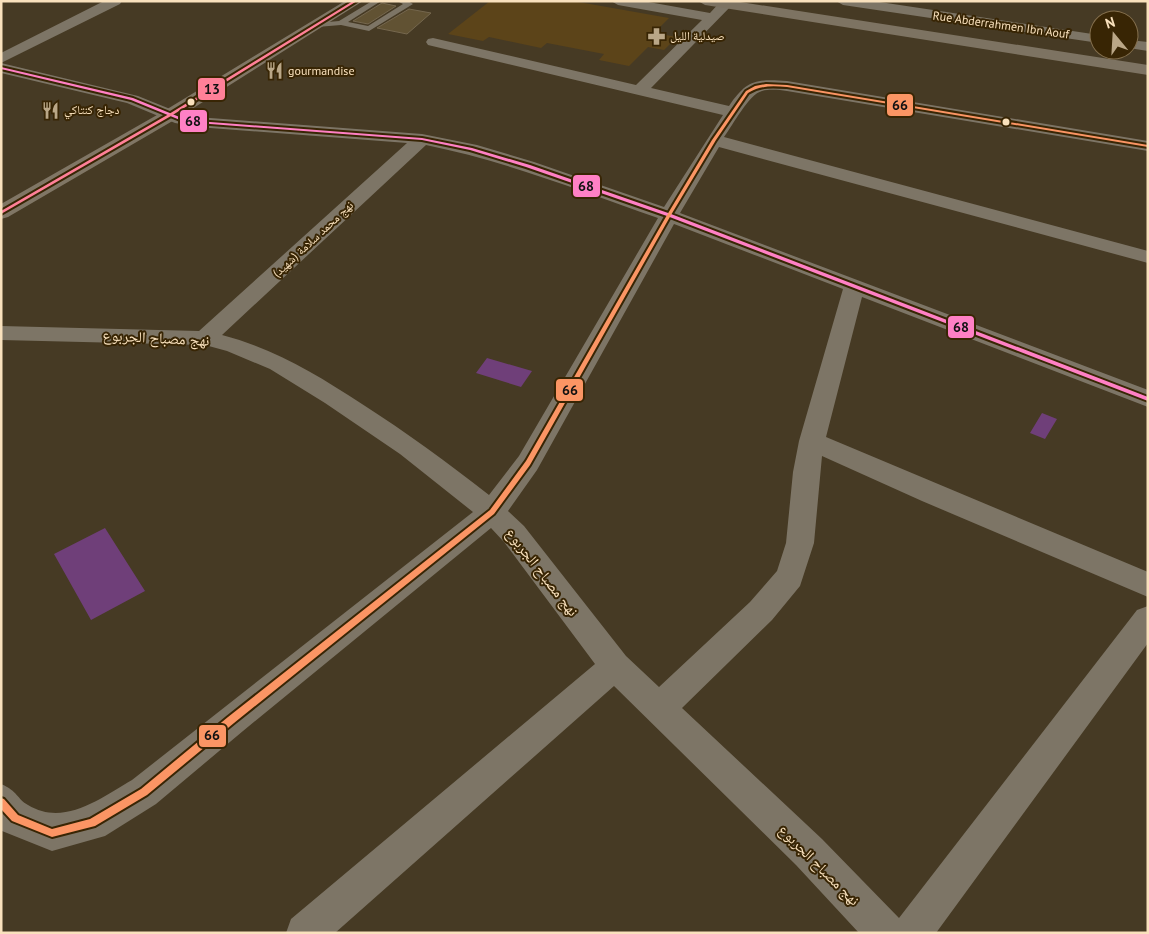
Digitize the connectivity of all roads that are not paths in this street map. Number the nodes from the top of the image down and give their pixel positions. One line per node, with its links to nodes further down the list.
1 (114, 1): 17 (street)
2 (336, 1): 21 (main road)
3 (356, 1): 13 (main road)
4 (378, 1): 12 (lane)
5 (400, 1): 12 (lane)
6 (618, 1): 11 (street)
7 (706, 1): 10 (highway)
8 (774, 1): 16 (highway)
9 (843, 1): 14 (street, Rue Abderrahmen Ibn Aouf)
10 (726, 4): 11 (street); 19 (highway)
11 (713, 18): 20 (street)
12 (341, 24): 13 (lane)
13 (317, 25): 23 (main road)
14 (1089, 38)
15 (433, 42): 20 (street)
16 (1089, 48)
17 (1, 59)
18 (1, 68): 21 (street)
19 (1148, 70)
20 (640, 90): 22 (street)
21 (144, 111): 23 (street)
22 (733, 112): 25 (street); 26 (street)
23 (170, 115): 24 (street); 27 (main road)
24 (422, 139): 28 (street); 32 (street, نهج محمد سلامة (شهيد))
25 (714, 140): 28 (street); 29 (street)
26 (1148, 146)
27 (1, 213)
28 (669, 215): 30 (street); 35 (street)
29 (1148, 257)
30 (854, 288): 33 (street); 34 (street)
31 (1, 333): 32 (street, نهج مصباح الجربوع)
32 (205, 338): 35 (street, نهج مصباح الجربوع)
33 (1148, 399)
34 (812, 441): 36 (street); 39 (street)
35 (492, 512): 38 (street, نهج مصباح الجربوع); 40 (street)
36 (1148, 585)
37 (1148, 619): 43 (street)
38 (615, 666): 39 (street, نهج مصباح الجربوع); 41 (street)
39 (660, 708): 42 (street, نهج مصباح الجربوع)
40 (1, 802)
41 (305, 933)
42 (886, 933)
43 (912, 933)

